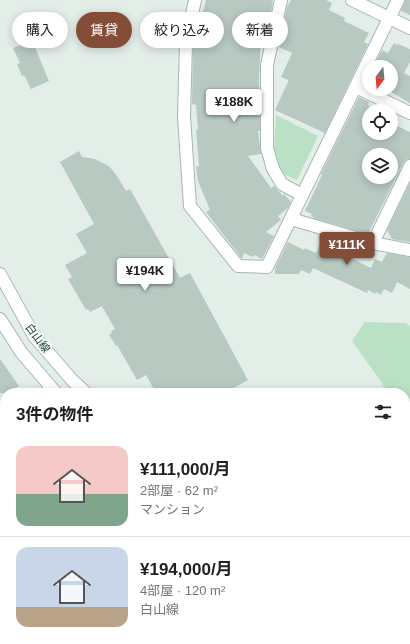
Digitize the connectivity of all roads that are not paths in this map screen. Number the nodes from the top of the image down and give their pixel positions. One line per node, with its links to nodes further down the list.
1 (195, 0): 11 (street)
2 (281, 0): 10 (street)
3 (352, 0): 5 (street)
4 (398, 0): 5 (street)
5 (390, 18): 6 (street); 7 (street)
6 (410, 28)
7 (356, 87): 8 (street); 10 (street)
8 (410, 112)
9 (410, 166): 12 (street)
10 (302, 195): 11 (street)
11 (291, 219): 12 (street)
12 (373, 243): 13 (street)
13 (410, 250)
14 (0, 274): 17 (street, 白山線)
15 (0, 319): 16 (street, 白山線)
16 (52, 388)
17 (81, 388)

